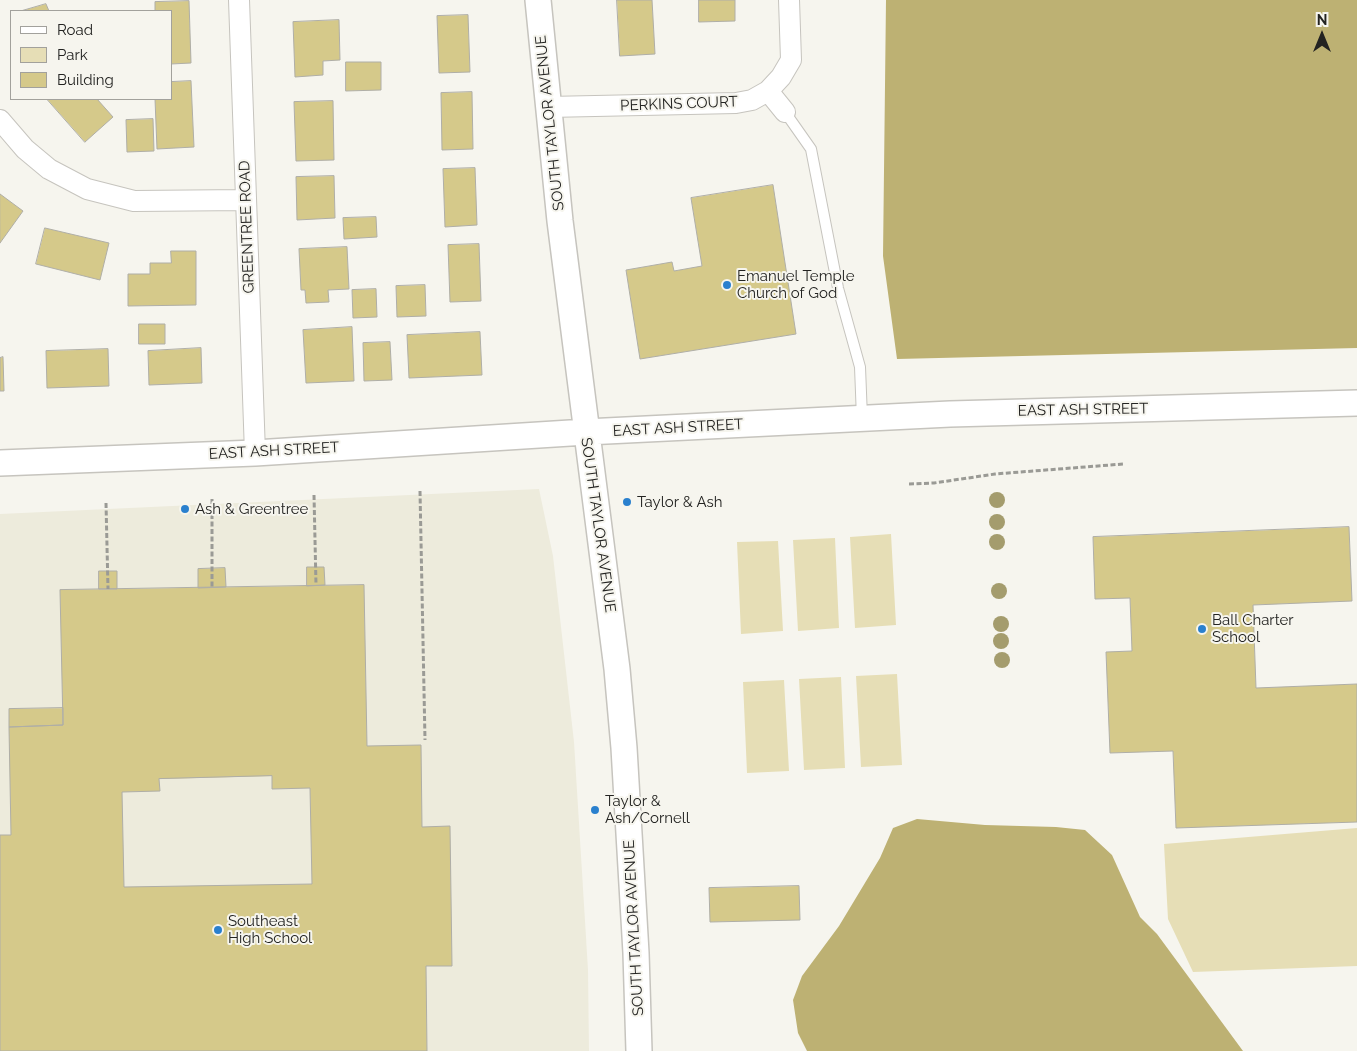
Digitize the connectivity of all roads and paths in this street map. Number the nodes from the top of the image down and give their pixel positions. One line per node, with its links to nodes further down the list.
1 (239, 0): 8 (street, GREENTREE ROAD)
2 (538, 0): 5 (street, SOUTH TAYLOR AVENUE)
3 (789, 0): 4 (street, PERKINS COURT)
4 (768, 92): 5 (street, PERKINS COURT); 6 (street)
5 (548, 107): 11 (street, SOUTH TAYLOR AVENUE)
6 (785, 112): 10 (lane)
7 (0, 120): 8 (street)
8 (246, 200): 12 (street, GREENTREE ROAD)
9 (1357, 403): 10 (street, EAST ASH STREET)
10 (862, 419): 11 (street, EAST ASH STREET)
11 (586, 432): 12 (street, EAST ASH STREET); 24 (street, SOUTH TAYLOR AVENUE)
12 (255, 453): 13 (street, EAST ASH STREET)
13 (0, 463)
14 (1122, 464): 15 (path)
15 (910, 484)
16 (420, 491): 23 (path)
17 (314, 495): 20 (path)
18 (212, 499): 21 (path)
19 (106, 503): 22 (path)
20 (316, 585)
21 (212, 588)
22 (108, 589)
23 (425, 740)
24 (639, 1051)

